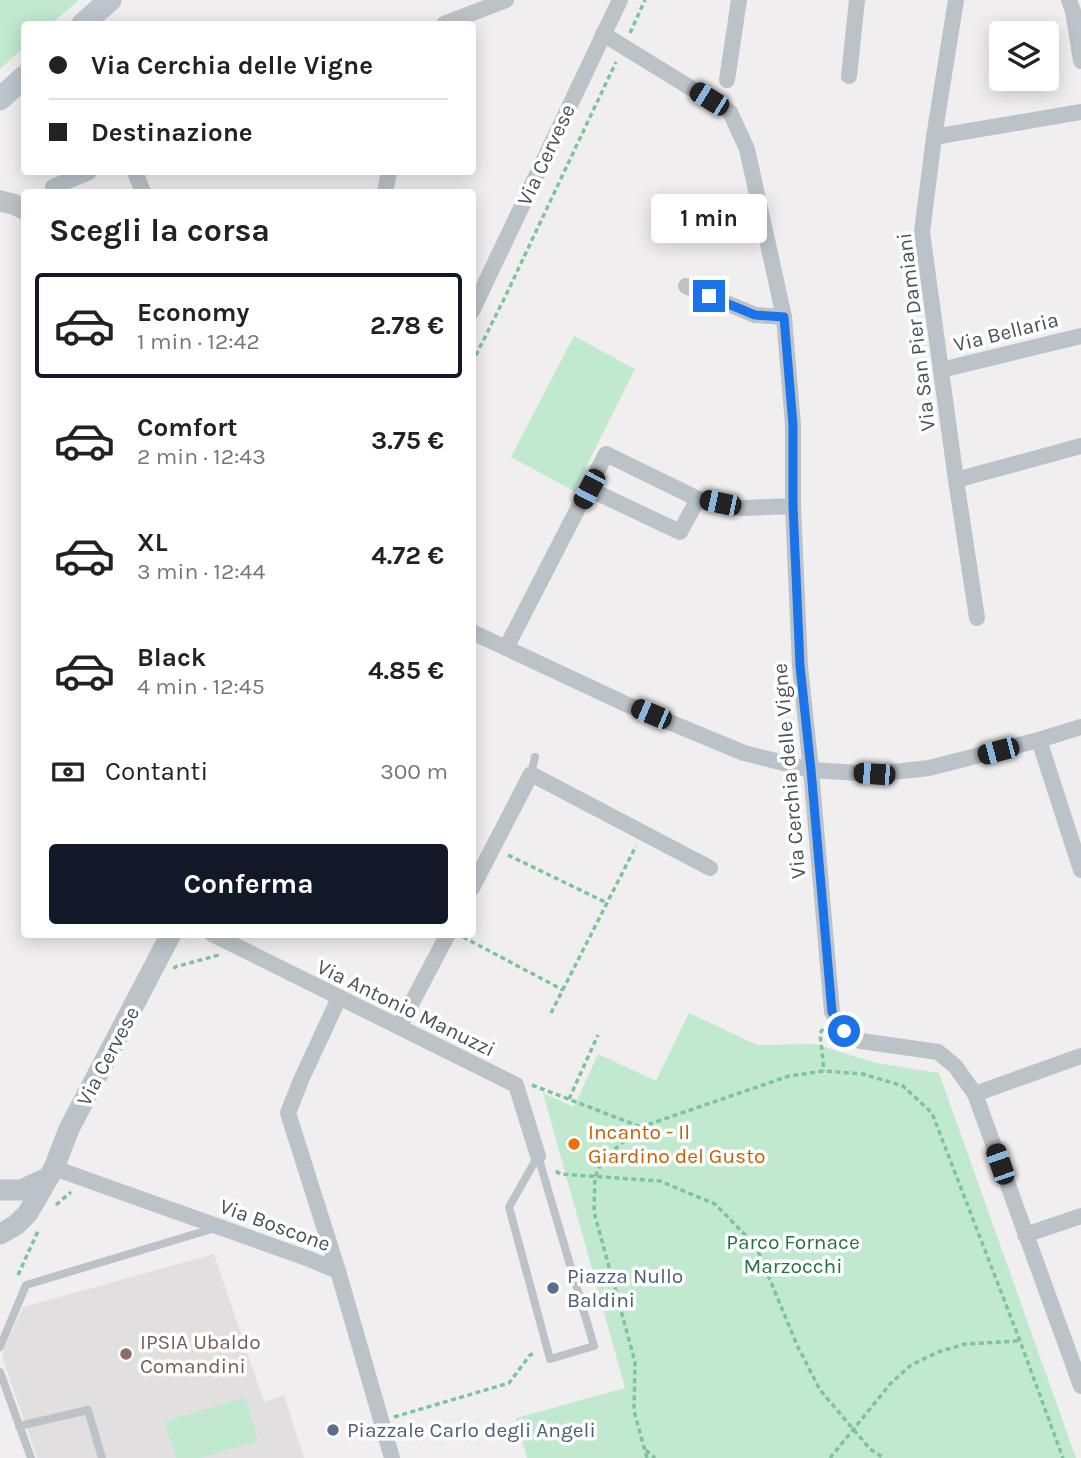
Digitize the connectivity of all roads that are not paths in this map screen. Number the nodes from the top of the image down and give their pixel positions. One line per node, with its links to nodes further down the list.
1 (110, 0): 8 (main road)
2 (506, 0): 9 (street)
3 (620, 0): 10 (street, Via Cervese)
4 (739, 0): 14 (street)
5 (858, 0): 12 (street)
6 (956, 0): 17 (street, Via San Pier Damiani)
7 (1069, 0): 11 (street)
8 (86, 21)
9 (452, 21)
10 (603, 34): 21 (street, Via Cervese); 22 (street, Via Cerchia delle Vigne)
11 (1081, 61)
12 (849, 76)
13 (21, 80): 15 (main road)
14 (727, 80)
15 (0, 99)
16 (1081, 112): 17 (street)
17 (934, 137): 24 (street, Via San Pier Damiani)
18 (82, 175): 19 (street)
19 (52, 187)
20 (686, 286): 22 (street)
21 (476, 303)
22 (784, 317): 29 (street, Via Cerchia delle Vigne)
23 (1081, 336): 24 (street, Via Bellaria)
24 (941, 370): 26 (street, Via San Pier Damiani)
25 (1080, 452): 26 (street)
26 (956, 480): 30 (street, Via San Pier Damiani)
27 (589, 489): 28 (street); 28 (street); 32 (street)
28 (698, 499): 29 (street)
29 (793, 506): 36 (street, Via Cerchia delle Vigne)
30 (977, 618)
31 (476, 634): 32 (street)
32 (506, 648): 36 (street)
33 (1081, 727): 34 (street)
34 (1039, 740): 36 (street); 39 (street)
35 (535, 757): 37 (lane)
36 (811, 770): 47 (street, Via Cerchia delle Vigne)
37 (531, 774): 38 (street); 40 (street)
38 (710, 868)
39 (1081, 870)
40 (476, 881)
41 (169, 938): 49 (street, Via Cervese)
42 (219, 938): 44 (street, Via Antonio Manuzzi)
43 (446, 938): 45 (street)
44 (339, 998): 45 (street, Via Antonio Manuzzi); 55 (street)
45 (399, 1027): 48 (street, Via Antonio Manuzzi)
46 (1081, 1056): 47 (street)
47 (975, 1094): 54 (street)
48 (538, 1156): 48 (lane)
49 (50, 1173): 50 (street); 52 (street, Via Boscone); 53 (street, Via Cervese)
50 (0, 1190)
51 (1081, 1216): 54 (street)
52 (218, 1227): 55 (street, Via Boscone); 56 (lane)
53 (0, 1234)
54 (1025, 1235): 58 (street)
55 (338, 1271): 62 (street, Via Boscone)
56 (0, 1348)
57 (0, 1372): 59 (lane)
58 (1081, 1386)
59 (19, 1426): 60 (lane); 61 (lane)
60 (31, 1458)
61 (102, 1458)
62 (392, 1458)

